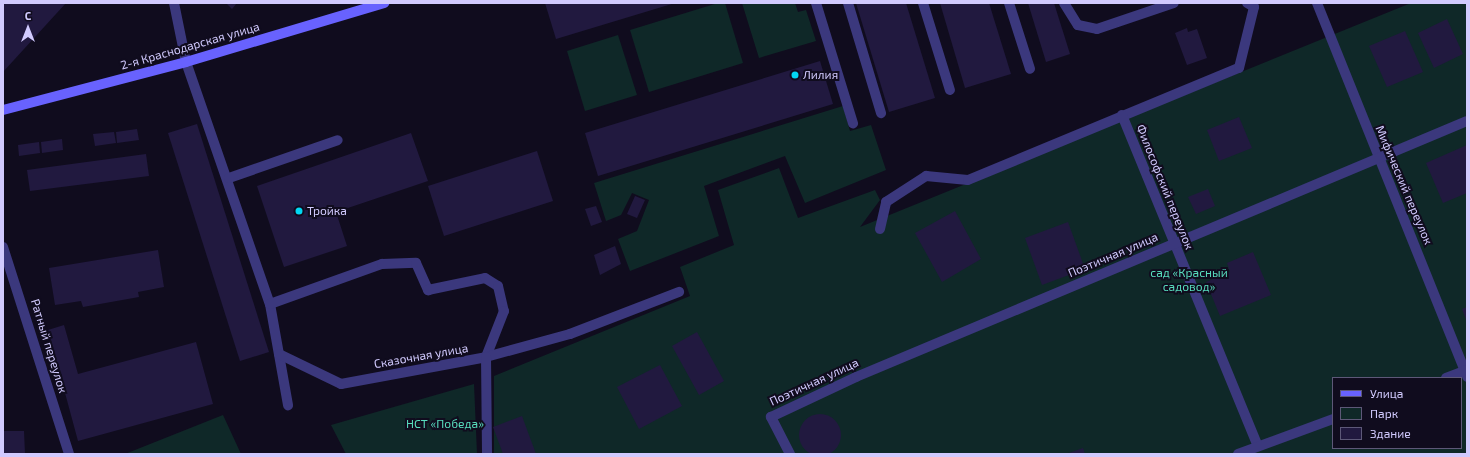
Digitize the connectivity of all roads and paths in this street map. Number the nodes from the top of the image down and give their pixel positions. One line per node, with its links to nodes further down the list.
1 (174, 3): 11 (street)
2 (384, 3): 11 (street, 2-я Краснодарская улица)
3 (816, 3): 18 (street)
4 (848, 3): 15 (street)
5 (923, 3): 13 (street)
6 (1009, 3): 12 (street)
7 (1064, 3): 8 (street)
8 (1174, 3)
9 (1247, 3): 16 (street)
10 (1317, 3): 20 (street, Мифический переулок)
11 (186, 62): 14 (street, 2-я Краснодарская улица); 21 (street)
12 (1030, 69)
13 (950, 90)
14 (3, 110)
15 (881, 113)
16 (1122, 115): 22 (street); 23 (street, Философский переулок)
17 (1467, 121): 20 (street, Поэтичная улица)
18 (852, 123)
19 (338, 140): 21 (street)
20 (1377, 158): 23 (street, Поэтичная улица); 29 (street, Мифический переулок)
21 (229, 178): 26 (street)
22 (880, 229)
23 (1173, 243): 33 (street, Философский переулок); 36 (street, Поэтичная улица)
24 (3, 247): 34 (street, Ратный переулок)
25 (679, 292): 28 (street, Сказочная улица)
26 (270, 304): 27 (street); 28 (street)
27 (279, 354): 28 (street, Сказочная улица); 31 (street)
28 (486, 357): 35 (street)
29 (1466, 373): 30 (street)
30 (1450, 377)
31 (288, 404)
32 (1332, 419): 33 (street)
33 (1258, 446): 37 (street)
34 (69, 454)
35 (487, 454)
36 (790, 454)
37 (1238, 454)

